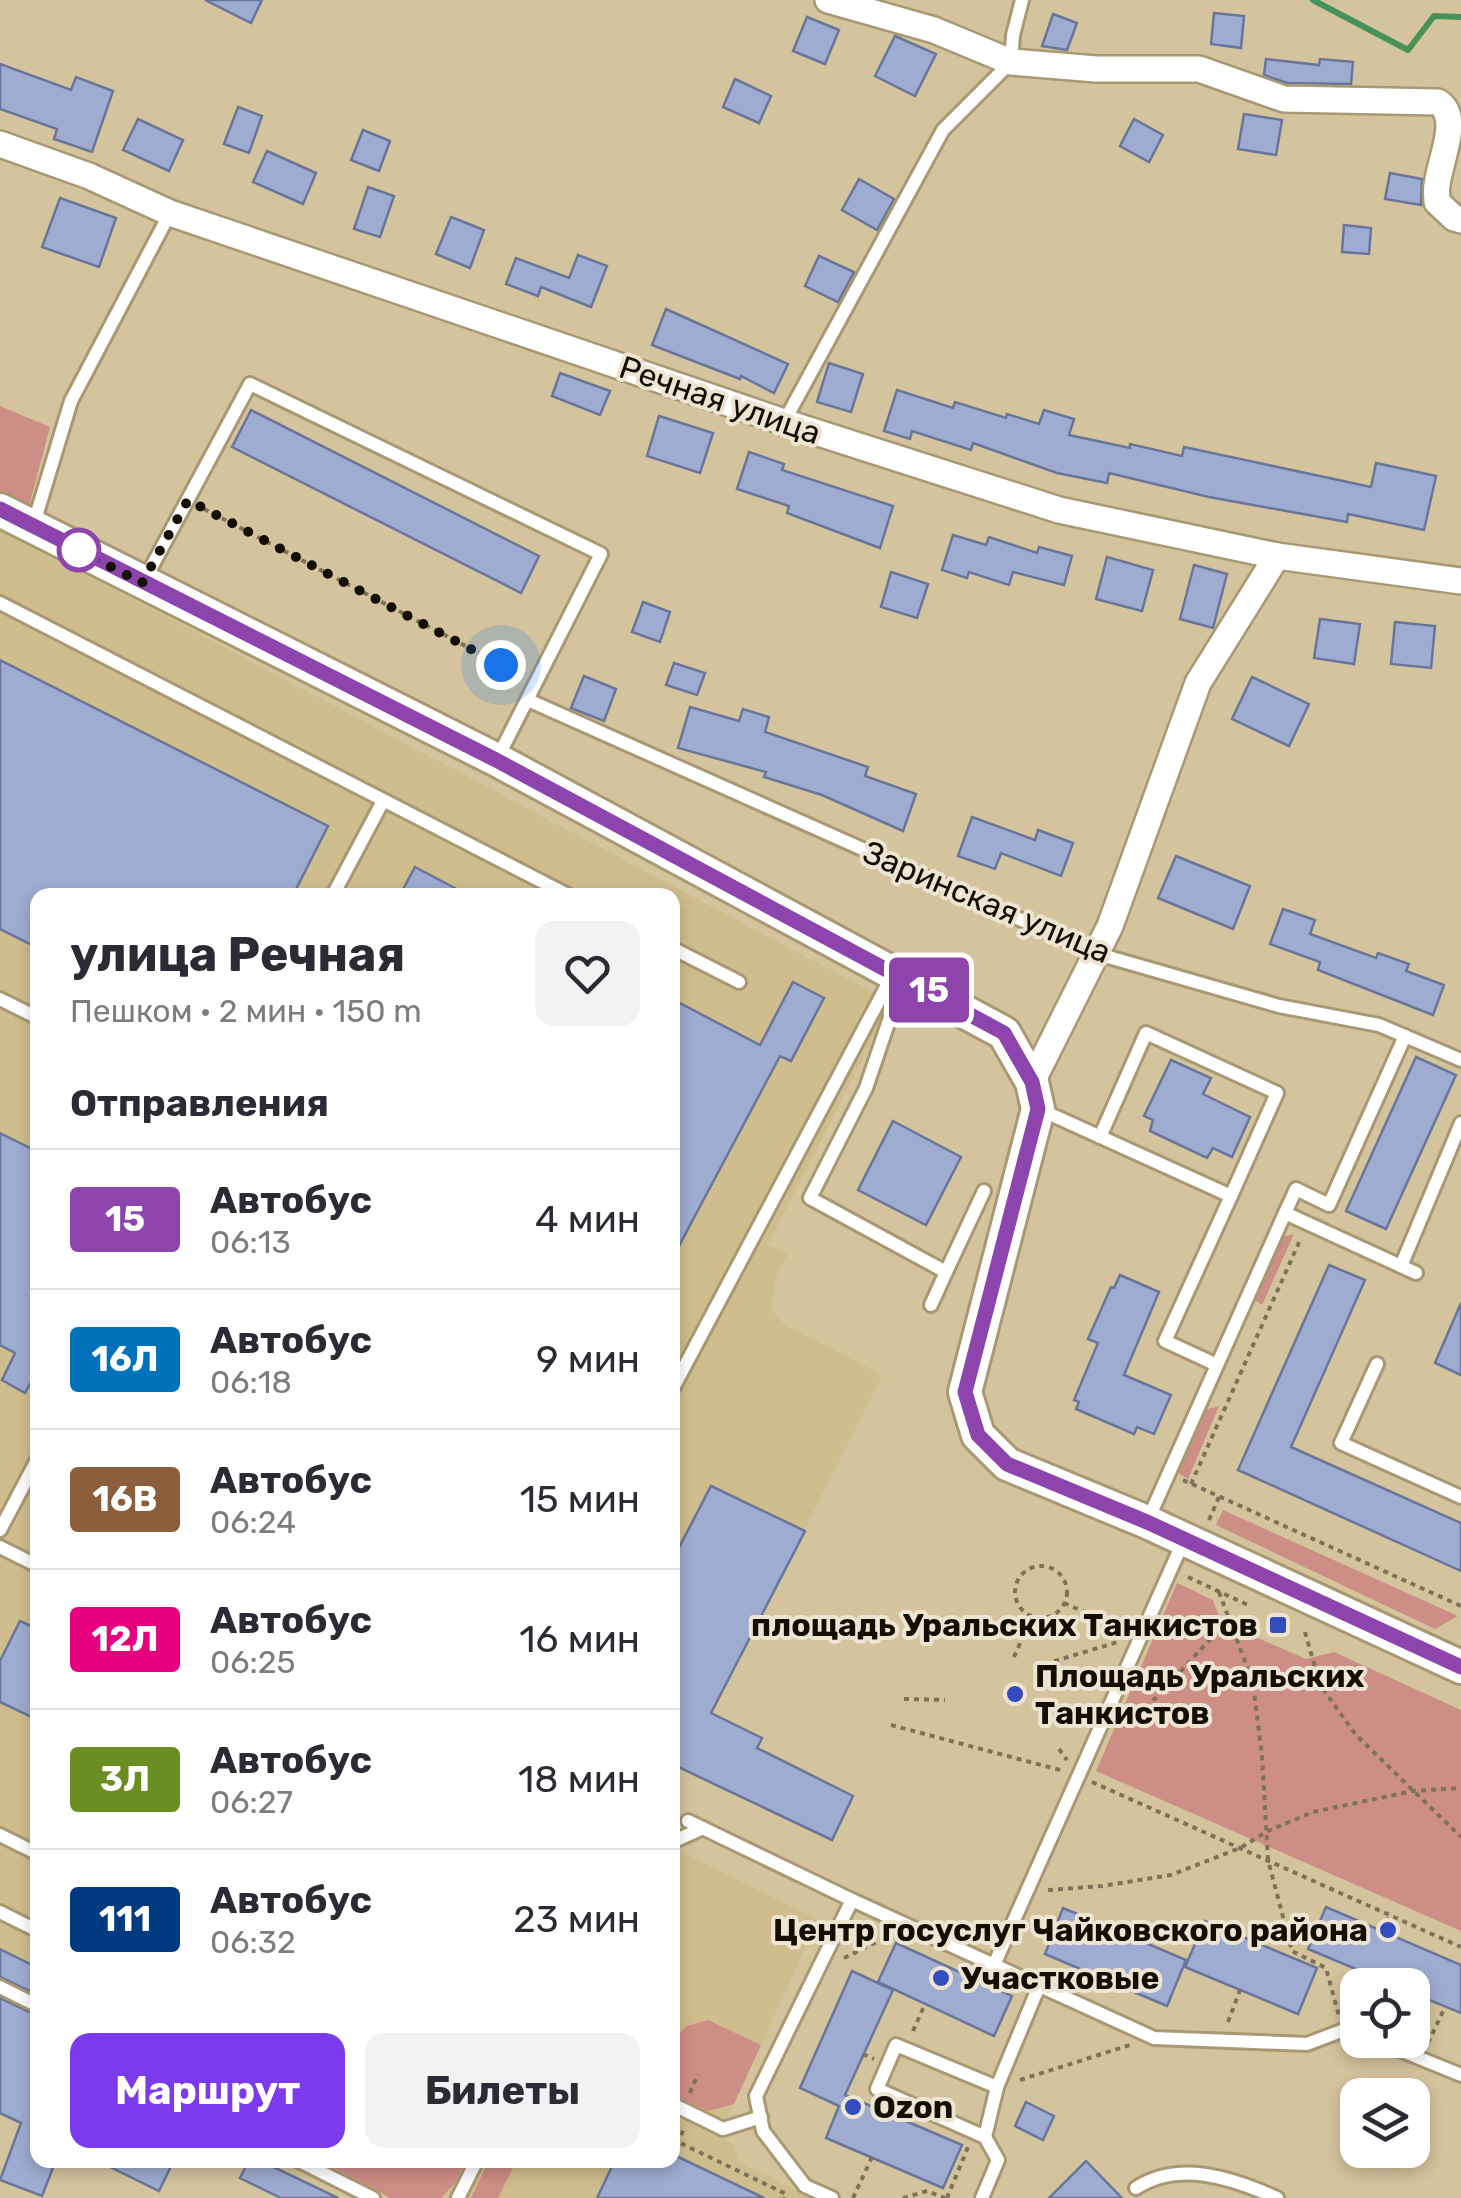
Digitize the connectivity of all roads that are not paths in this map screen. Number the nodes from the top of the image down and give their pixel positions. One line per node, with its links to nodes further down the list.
1 (828, 0): 3 (street)
2 (1022, 0): 3 (lane)
3 (1011, 62): 6 (street); 7 (lane)
4 (0, 144): 5 (street, Речная улица)
5 (170, 213): 7 (street, Речная улица); 9 (lane)
6 (1461, 220)
7 (784, 422): 10 (street, Речная улица)
8 (0, 510): 9 (street)
9 (33, 525): 12 (street)
10 (1277, 556): 11 (street, Речная улица); 20 (street)
11 (1461, 582)
12 (142, 583): 14 (lane); 15 (street)
13 (0, 603): 16 (lane)
14 (528, 700): 15 (lane); 20 (lane, Заринская улица)
15 (496, 760): 21 (street)
16 (383, 801): 17 (lane); 18 (lane)
17 (337, 888)
18 (554, 888)
19 (680, 952): 22 (lane)
20 (1098, 954): 25 (lane, Заринская улица); 27 (street)
21 (899, 974): 27 (street); 34 (lane); 39 (lane)
22 (739, 982)
23 (0, 999): 24 (lane)
24 (30, 1014)
25 (1406, 1036): 26 (lane, Заринская улица); 32 (lane)
26 (1461, 1060)
27 (1035, 1096): 29 (lane); 42 (street)
28 (1461, 1123): 33 (lane)
29 (1100, 1137): 31 (lane); 31 (lane)
30 (984, 1191): 34 (lane)
31 (1231, 1196): 38 (lane)
32 (1285, 1213): 33 (lane); 38 (lane)
33 (1401, 1266): 35 (lane)
34 (946, 1272): 36 (lane)
35 (1416, 1273)
36 (931, 1305)
37 (1377, 1364): 41 (lane)
38 (1217, 1365): 42 (lane)
39 (680, 1375)
40 (30, 1473): 43 (lane)
41 (1461, 1496)
42 (1147, 1522): 44 (street)
43 (0, 1530)
44 (1184, 1540): 47 (street); 56 (lane)
45 (0, 1547): 46 (lane)
46 (30, 1562)
47 (1461, 1666)
48 (688, 1820): 49 (lane)
49 (702, 1828): 51 (lane); 53 (lane)
50 (0, 1835): 52 (lane)
51 (680, 1838)
52 (30, 1850)
53 (852, 1900): 56 (lane); 65 (lane)
54 (0, 1912): 55 (lane)
55 (30, 1926)
56 (994, 1965): 57 (lane)
57 (1039, 1986): 60 (lane); 63 (lane)
58 (0, 1987): 59 (lane)
59 (30, 2002)
60 (1340, 2035)
61 (1420, 2058): 62 (lane)
62 (1461, 2075)
63 (997, 2086): 66 (lane); 66 (lane)
64 (680, 2108): 65 (lane)
65 (761, 2117): 72 (lane)
66 (980, 2135): 73 (lane)
67 (313, 2168): 70 (lane)
68 (473, 2168): 71 (lane)
69 (1136, 2188): 74 (lane)
70 (374, 2198)
71 (458, 2198)
72 (832, 2198)
73 (982, 2198)
74 (1277, 2198)

